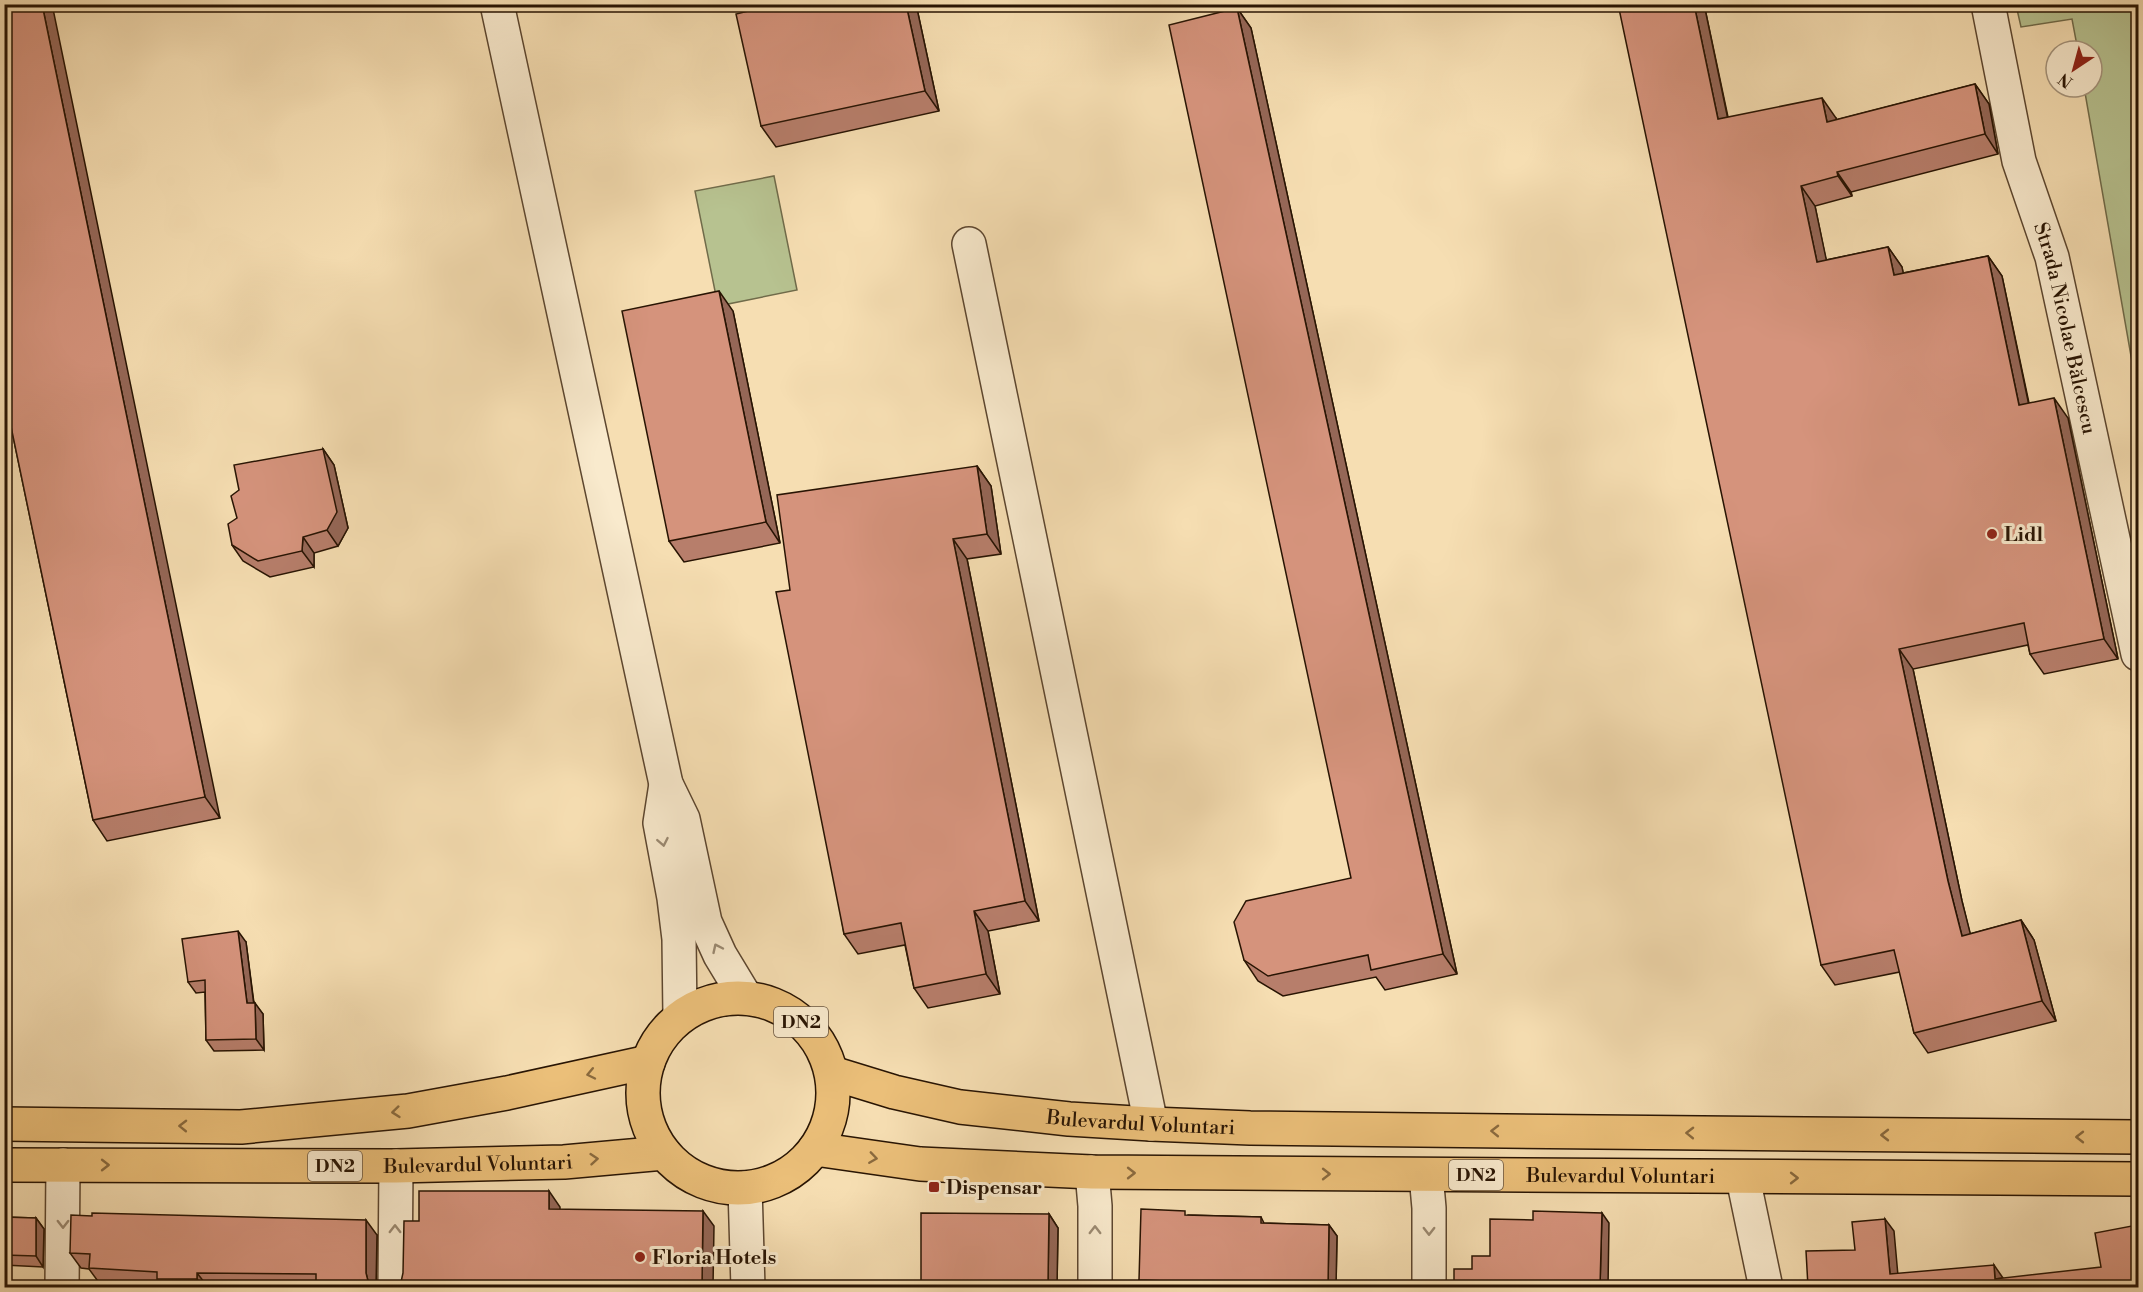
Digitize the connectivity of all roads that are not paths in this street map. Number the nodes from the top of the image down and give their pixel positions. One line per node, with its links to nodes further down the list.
1 (497, 4): 5 (street)
2 (1988, 4): 4 (street, Strada Nicolae Bălcescu)
3 (969, 244): 11 (street)
4 (2139, 654)
5 (666, 784): 6 (street, one-way to 5); 7 (street, one-way to 7)
6 (746, 998): 7 (highway, DN2); 9 (highway, DN2)
7 (680, 1017): 8 (highway, DN2)
8 (648, 1062): 10 (highway, one-way to 10); 14 (highway)
9 (832, 1073): 11 (highway, Bulevardul Voluntari / DN2); 13 (highway)
10 (4, 1124)
11 (1151, 1124): 12 (highway, Bulevardul Voluntari / DN2, one-way to 11)
12 (2139, 1137)
13 (815, 1149): 18 (highway, Bulevardul Voluntari / DN2, one-way to 18); 22 (highway)
14 (664, 1154): 17 (highway, Bulevardul Voluntari / DN2, one-way to 14); 22 (highway)
15 (4, 1165): 16 (highway, Bulevardul Voluntari / DN2)
16 (63, 1165): 17 (highway, Bulevardul Voluntari / DN2, one-way to 17); 23 (street, one-way to 23)
17 (396, 1166): 24 (street, one-way to 17)
18 (1092, 1172): 19 (highway, Bulevardul Voluntari / DN2, one-way to 19); 26 (street, one-way to 18)
19 (1426, 1175): 20 (highway, Bulevardul Voluntari / DN2); 27 (street, one-way to 27)
20 (1743, 1178): 21 (highway, Bulevardul Voluntari / DN2, one-way to 21); 28 (street)
21 (2139, 1179)
22 (746, 1188): 25 (street)
23 (62, 1287)
24 (395, 1287)
25 (748, 1287)
26 (1095, 1287)
27 (1430, 1287)
28 (1766, 1287)

